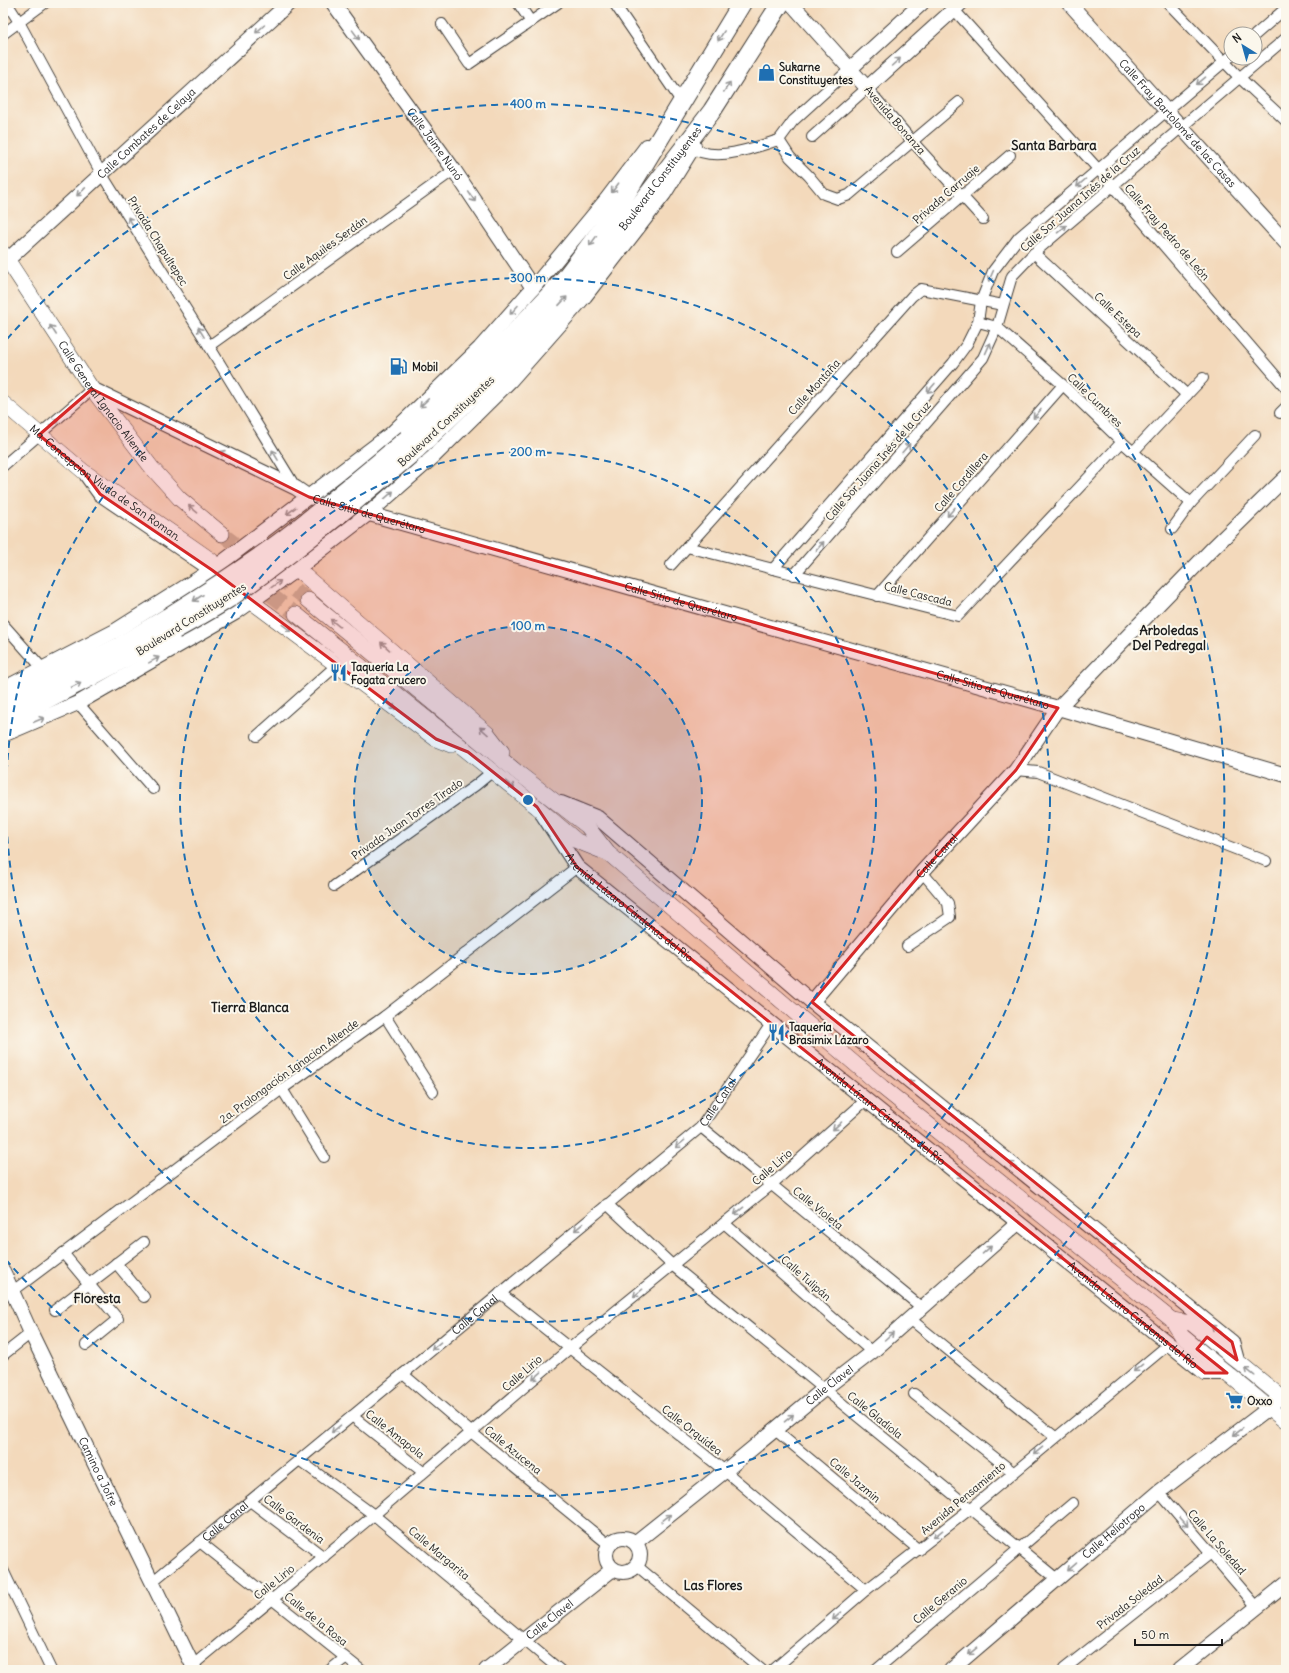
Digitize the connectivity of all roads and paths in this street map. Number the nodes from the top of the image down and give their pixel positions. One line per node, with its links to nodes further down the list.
1 (7, 3): 16 (street, Privada Chapultepec)
2 (45, 3): 16 (street)
3 (289, 3): 40 (main road, Calle Combates de Celaya, one-way to 40)
4 (333, 3): 39 (main road, Calle Jaime Nunó, one-way to 39)
5 (518, 3): 17 (street)
6 (558, 3): 17 (street)
7 (614, 3): 28 (street)
8 (742, 3): 28 (highway, Boulevard Constituyentes, one-way to 28)
9 (781, 3): 36 (highway, Boulevard Constituyentes, one-way to 9)
10 (791, 3): 25 (main road, Avenida Bonanza)
11 (922, 3): 25 (main road)
12 (1069, 3): 30 (main road, Calle Fray Bartolomé de las Casas)
13 (1168, 3): 22 (street)
14 (954, 5): 27 (main road, one-way to 14); 38 (street, Calle Fray Pedro de León)
15 (1286, 8): 19 (street)
16 (19, 22): 20 (street); 40 (street, Privada Chapultepec)
17 (531, 22): 18 (street)
18 (442, 24)
19 (1263, 28)
20 (3, 34)
21 (1286, 38): 26 (street, Calle Sor Juana Inés de la Cruz)
22 (1223, 53)
23 (1223, 62): 30 (street, Calle Sor Juana Inés de la Cruz, one-way to 30)
24 (1233, 66): 26 (street)
25 (850, 69): 27 (main road, Avenida Bonanza); 34 (street)
26 (1240, 78): 31 (street); 32 (street, Calle Sor Juana Inés de la Cruz)
27 (867, 88): 33 (street); 35 (street, Avenida Bonanza)
28 (681, 101): 48 (main road, one-way to 48); 54 (highway, Boulevard Constituyentes, one-way to 54)
29 (959, 102): 35 (street)
30 (1166, 111): 32 (main road, Calle Fray Bartolomé de las Casas); 38 (street, Calle Sor Juana Inés de la Cruz)
31 (1286, 122)
32 (1182, 128): 41 (street, Calle Sor Juana Inés de la Cruz); 44 (main road, Calle Fray Bartolomé de las Casas)
33 (812, 137)
34 (779, 140): 35 (street); 36 (street)
35 (912, 141): 42 (street, Avenida Bonanza)
36 (689, 147): 54 (highway, Boulevard Constituyentes, one-way to 36); 70 (main road, one-way to 36)
37 (1010, 155): 42 (street, Privada Carruaje)
38 (1098, 169): 41 (street, Calle Fray Pedro de León); 49 (street, Calle Sor Juana Inés de la Cruz, one-way to 49)
39 (454, 170): 48 (main road, Calle Jaime Nunó, one-way to 48); 53 (street, Calle Aquiles Serdán)
40 (101, 173): 47 (main road, Calle Combates de Celaya, one-way to 47); 53 (street, Privada Chapultepec, one-way to 40)
41 (1112, 187): 46 (street, Calle Sor Juana Inés de la Cruz, one-way to 41); 57 (street, Calle Fray Pedro de León)
42 (963, 196): 43 (street, Avenida Bonanza); 45 (street, Privada Carruaje)
43 (983, 219)
44 (1286, 243)
45 (897, 252)
46 (1034, 253): 50 (street, Calle Sor Juana Inés de la Cruz); 59 (street, Calle Estepa)
47 (4, 259): 58 (main road, Calle General Ignacio Allende, one-way to 47)
48 (533, 288): 68 (main road, one-way to 68)
49 (981, 301): 50 (street, Calle Montaña); 51 (street, Calle Sor Juana Inés de la Cruz); 74 (street, Calle Montaña)
50 (1003, 305): 52 (street, Calle Sor Juana Inés de la Cruz)
51 (978, 322): 52 (street, Calle Cumbres); 78 (street, Calle Sor Juana Inés de la Cruz, one-way to 78)
52 (997, 327): 56 (street, Calle Cumbres); 79 (street, Calle Sor Juana Inés de la Cruz, one-way to 52)
53 (209, 346): 67 (street, Privada Chapultepec, one-way to 53)
54 (494, 365): 90 (highway, Boulevard Constituyentes, one-way to 90, bridge); 92 (highway, Boulevard Constituyentes, one-way to 54, bridge)
55 (1203, 378): 59 (street)
56 (1063, 385): 63 (street, Calle Cumbres); 80 (street, Calle Cordillera, one-way to 80)
57 (1286, 388)
58 (92, 389): 61 (street, one-way to 58); 67 (main road, Calle Sitio de Querétaro, one-way to 58); 72 (main road, Calle General Ignacio Allende, one-way to 58)
59 (1187, 395): 64 (street)
60 (3, 403): 61 (main road, Ma. Concepcion Viuda de San Roman.)
61 (38, 435): 65 (street); 75 (main road, Ma. Concepcion Viuda de San Roman.)
62 (1255, 435): 69 (street)
63 (1122, 442): 64 (street, Calle Cumbres); 80 (street, Calle Cascada)
64 (1133, 452): 69 (street, Calle Cumbres)
65 (3, 466)
66 (1286, 477): 91 (main road, Calle Canal)
67 (296, 488): 68 (main road, Calle Sitio de Querétaro)
68 (310, 497): 70 (main road, Calle Sitio de Querétaro); 73 (main road, one-way to 73)
69 (1191, 503): 71 (street)
70 (368, 514): 77 (main road); 91 (main road, Calle Sitio de Querétaro)
71 (1172, 529)
72 (222, 534)
73 (254, 538): 75 (main road); 77 (main road)
74 (687, 547): 76 (street, Calle Montaña); 78 (street, Calle Cascada)
75 (211, 565): 82 (main road, Ma. Concepcion Viuda de San Roman.); 87 (main road)
76 (671, 565)
77 (297, 569): 82 (main road, one-way to 77); 98 (main road, one-way to 77)
78 (773, 569): 79 (street, Calle Cascada)
79 (794, 575): 80 (street, Calle Cascada)
80 (878, 596)
81 (308, 600): 98 (main road, Avenida Lázaro Cárdenas del Río, one-way to 81)
82 (252, 602): 86 (main road, Ma. Concepcion Viuda de San Roman., one-way to 86); 89 (main road, one-way to 82)
83 (296, 614): 95 (main road, Avenida Lázaro Cárdenas del Río)
84 (3, 624): 85 (street)
85 (7, 634): 87 (street)
86 (337, 664): 94 (street); 95 (main road, Ma. Concepcion Viuda de San Roman., one-way to 95)
87 (43, 669): 88 (main road)
88 (3, 689)
89 (78, 703): 93 (main road, one-way to 89); 100 (street)
90 (3, 704)
91 (1058, 708): 96 (main road, Calle Canal); 99 (main road, Calle Sitio de Querétaro)
92 (3, 720)
93 (3, 735)
94 (258, 736)
95 (468, 752): 97 (main road, Avenida Lázaro Cárdenas del Río)
96 (1016, 770): 104 (street); 106 (main road, Calle Canal)
97 (493, 771): 102 (main road, Avenida Lázaro Cárdenas del Río, one-way to 102); 107 (street, Privada Juan Torres Tirado)
98 (517, 772): 101 (main road, Avenida Lázaro Cárdenas del Río)
99 (1286, 775)
100 (153, 789)
101 (556, 801): 103 (main road, Avenida Lázaro Cárdenas del Río); 109 (main road, Avenida Lázaro Cárdenas del Río)
102 (537, 807): 103 (main road, Avenida Lázaro Cárdenas del Río); 105 (main road, Avenida Lázaro Cárdenas del Río)
103 (608, 853): 133 (main road, Avenida Lázaro Cárdenas del Río)
104 (1266, 861)
105 (577, 867): 110 (street, 2a. Prolongación Ignacion Allende); 111 (main road, Avenida Lázaro Cárdenas del Río, one-way to 111)
106 (922, 872): 108 (street); 109 (main road, Calle Canal)
107 (334, 886)
108 (907, 946)
109 (812, 1002): 140 (main road, Avenida Lázaro Cárdenas del Río, one-way to 109)
110 (385, 1016): 112 (street, 2a. Prolongación Ignacion Allende); 113 (street)
111 (771, 1024): 114 (main road, Avenida Lázaro Cárdenas del Río); 115 (street, Calle Canal)
112 (282, 1090): 116 (street); 122 (street, 2a. Prolongación Ignacion Allende)
113 (433, 1092)
114 (866, 1100): 117 (street, Calle Lirio, one-way to 117); 119 (main road, Avenida Lázaro Cárdenas del Río, one-way to 119)
115 (700, 1127): 117 (street, Calle Violeta); 118 (street, Calle Canal, one-way to 118)
116 (324, 1157)
117 (771, 1185): 120 (street, Calle Lirio, one-way to 120); 130 (street, Calle Violeta)
118 (607, 1204): 124 (street, Calle Gladiola); 128 (street, Calle Canal, one-way to 128)
119 (1018, 1222): 130 (main road, Calle Clavel, one-way to 119); 135 (main road, Avenida Lázaro Cárdenas del Río, one-way to 135)
120 (724, 1223): 124 (street, Calle Lirio); 138 (street, Calle Tulipán)
121 (144, 1242): 123 (street)
122 (63, 1253): 126 (street); 127 (street, 2a. Prolongación Ignacion Allende)
123 (116, 1263): 126 (street); 129 (street)
124 (672, 1265): 137 (street, Calle Lirio, one-way to 137); 143 (street, Calle Gladiola)
125 (3, 1272): 127 (main road, Camino a Jofre)
126 (89, 1284): 131 (street); 136 (street)
127 (13, 1291): 134 (main road, Camino a Jofre)
128 (500, 1293): 137 (street, Calle Orquídea); 142 (street, Calle Canal, one-way to 142)
129 (144, 1297)
130 (921, 1307): 132 (main road, Calle Clavel)
131 (56, 1310)
132 (909, 1318): 138 (main road, Calle Clavel, one-way to 132); 151 (street)
133 (1172, 1320): 140 (main road, Avenida Lázaro Cárdenas del Río); 141 (main road, Avenida Lázaro Cárdenas del Río)
134 (31, 1333): 139 (street); 172 (main road, Camino a Jofre)
135 (1168, 1344): 141 (main road, Avenida Lázaro Cárdenas del Río); 151 (street, Avenida Pensamiento, one-way to 151)
136 (86, 1345)
137 (569, 1348): 150 (street, Calle Lirio, one-way to 150); 153 (street, Calle Orquídea)
138 (872, 1352): 143 (main road, Calle Clavel)
139 (3, 1356)
140 (1237, 1360): 145 (main road, Avenida Lázaro Cárdenas del Río, one-way to 140)
141 (1227, 1373): 146 (main road, Avenida Lázaro Cárdenas del Río)
142 (403, 1374): 147 (street, Calle Canal); 150 (street, Calle Azucena)
143 (824, 1389): 149 (main road, Calle Clavel, one-way to 143); 159 (street, Calle Gladiola)
144 (914, 1394): 155 (street)
145 (1283, 1398): 146 (main road, Calle Heliotropo)
146 (1269, 1408): 148 (main road, Avenida Lázaro Cárdenas del Río); 156 (main road, Calle Heliotropo, one-way to 156)
147 (352, 1416): 152 (street, Calle Canal, one-way to 152); 154 (street, Calle Amapola)
148 (1286, 1422)
149 (775, 1430): 153 (main road, Calle Clavel); 165 (street, Calle Jazmín)
150 (471, 1432): 154 (street, Calle Lirio); 163 (street, Calle Azucena)
151 (1055, 1437): 155 (street, Avenida Pensamiento, one-way to 155)
152 (299, 1460): 157 (street, Calle Canal); 160 (street, Calle Margarita)
153 (725, 1471): 162 (main road, Calle Clavel, one-way to 153); 174 (street, Calle Orquídea)
154 (423, 1472): 160 (street, Calle Lirio)
155 (1013, 1472): 159 (street, Avenida Pensamiento)
156 (1158, 1492): 166 (street, Calle La Soledad, one-way to 166); 171 (main road, Calle Heliotropo, one-way to 171)
157 (250, 1501): 161 (street, Calle Canal); 167 (street, Calle Gardenia)
158 (1073, 1503): 164 (street, Calle Geranio)
159 (970, 1509): 164 (street, Calle Gladiola); 165 (street, Avenida Pensamiento, one-way to 165)
160 (374, 1515): 167 (street, Calle Lirio); 177 (street, Calle Margarita)
161 (200, 1542): 172 (street, Calle Canal); 175 (street, Calle de la Rosa)
162 (636, 1542): 163 (main road); 168 (main road)
163 (608, 1544): 169 (main road)
164 (1020, 1549): 171 (street, Calle Gladiola); 188 (street, Calle Geranio)
165 (919, 1550): 174 (street, Avenida Pensamiento)
166 (1211, 1553): 176 (street, Calle La Soledad); 180 (street, Privada Soledad)
167 (324, 1557): 175 (street, Calle Lirio)
168 (637, 1566): 169 (main road); 186 (street)
169 (613, 1569): 177 (main road, Calle Clavel)
170 (3, 1570): 181 (street)
171 (1057, 1579): 189 (main road, Calle Heliotropo, one-way to 189)
172 (152, 1582): 179 (main road, Camino a Jofre)
173 (1286, 1584): 176 (main road)
174 (866, 1590): 187 (street, Avenida Pensamiento, one-way to 187)
175 (271, 1599): 178 (street, Calle de la Rosa); 179 (street, Calle Lirio)
176 (1257, 1607): 190 (main road)
177 (523, 1639): 184 (main road, Calle Clavel); 185 (street, Calle Margarita)
178 (345, 1658): 182 (street); 183 (street, Calle de la Rosa)
179 (194, 1667)
180 (1064, 1669)
181 (51, 1670)
182 (330, 1670)
183 (361, 1670)
184 (486, 1670)
185 (560, 1670)
186 (762, 1670)
187 (773, 1670)
188 (876, 1670)
189 (951, 1670)
190 (1179, 1670)

